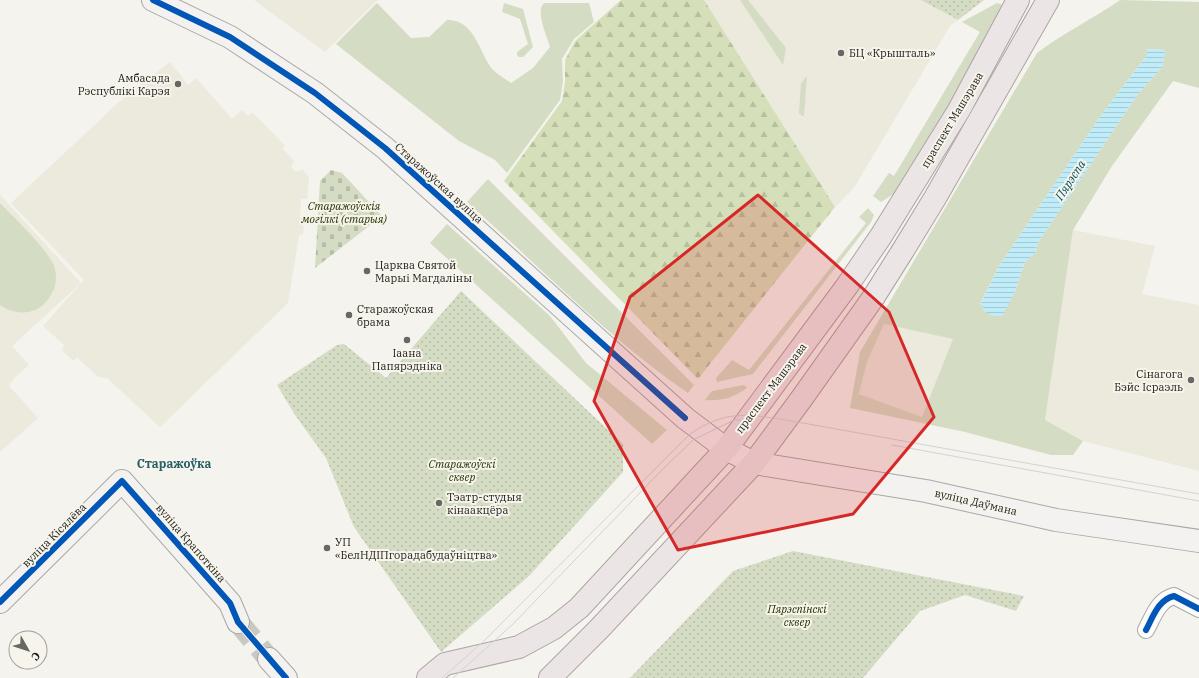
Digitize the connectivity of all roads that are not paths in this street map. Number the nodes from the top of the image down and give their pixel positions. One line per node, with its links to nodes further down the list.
1 (153, 0): 6 (main road, Старажоўская вуліца)
2 (1048, 0): 5 (main road)
3 (1016, 4): 4 (main road, праспект Машэрава)
4 (974, 85): 5 (main road); 6 (main road, праспект Машэрава)
5 (994, 97): 7 (main road)
6 (726, 449): 7 (main road, Старажоўская вуліца); 16 (main road, праспект Машэрава)
7 (754, 463): 9 (main road, вуліца Даўмана); 17 (main road)
8 (122, 481): 10 (main road, вуліца Кісялёва); 12 (main road, вуліца Крапоткіна)
9 (1199, 541)
10 (0, 602)
11 (1199, 610): 13 (street)
12 (238, 622)
13 (1146, 630)
14 (269, 659): 15 (main road)
15 (286, 678)
16 (428, 678)
17 (550, 678)

